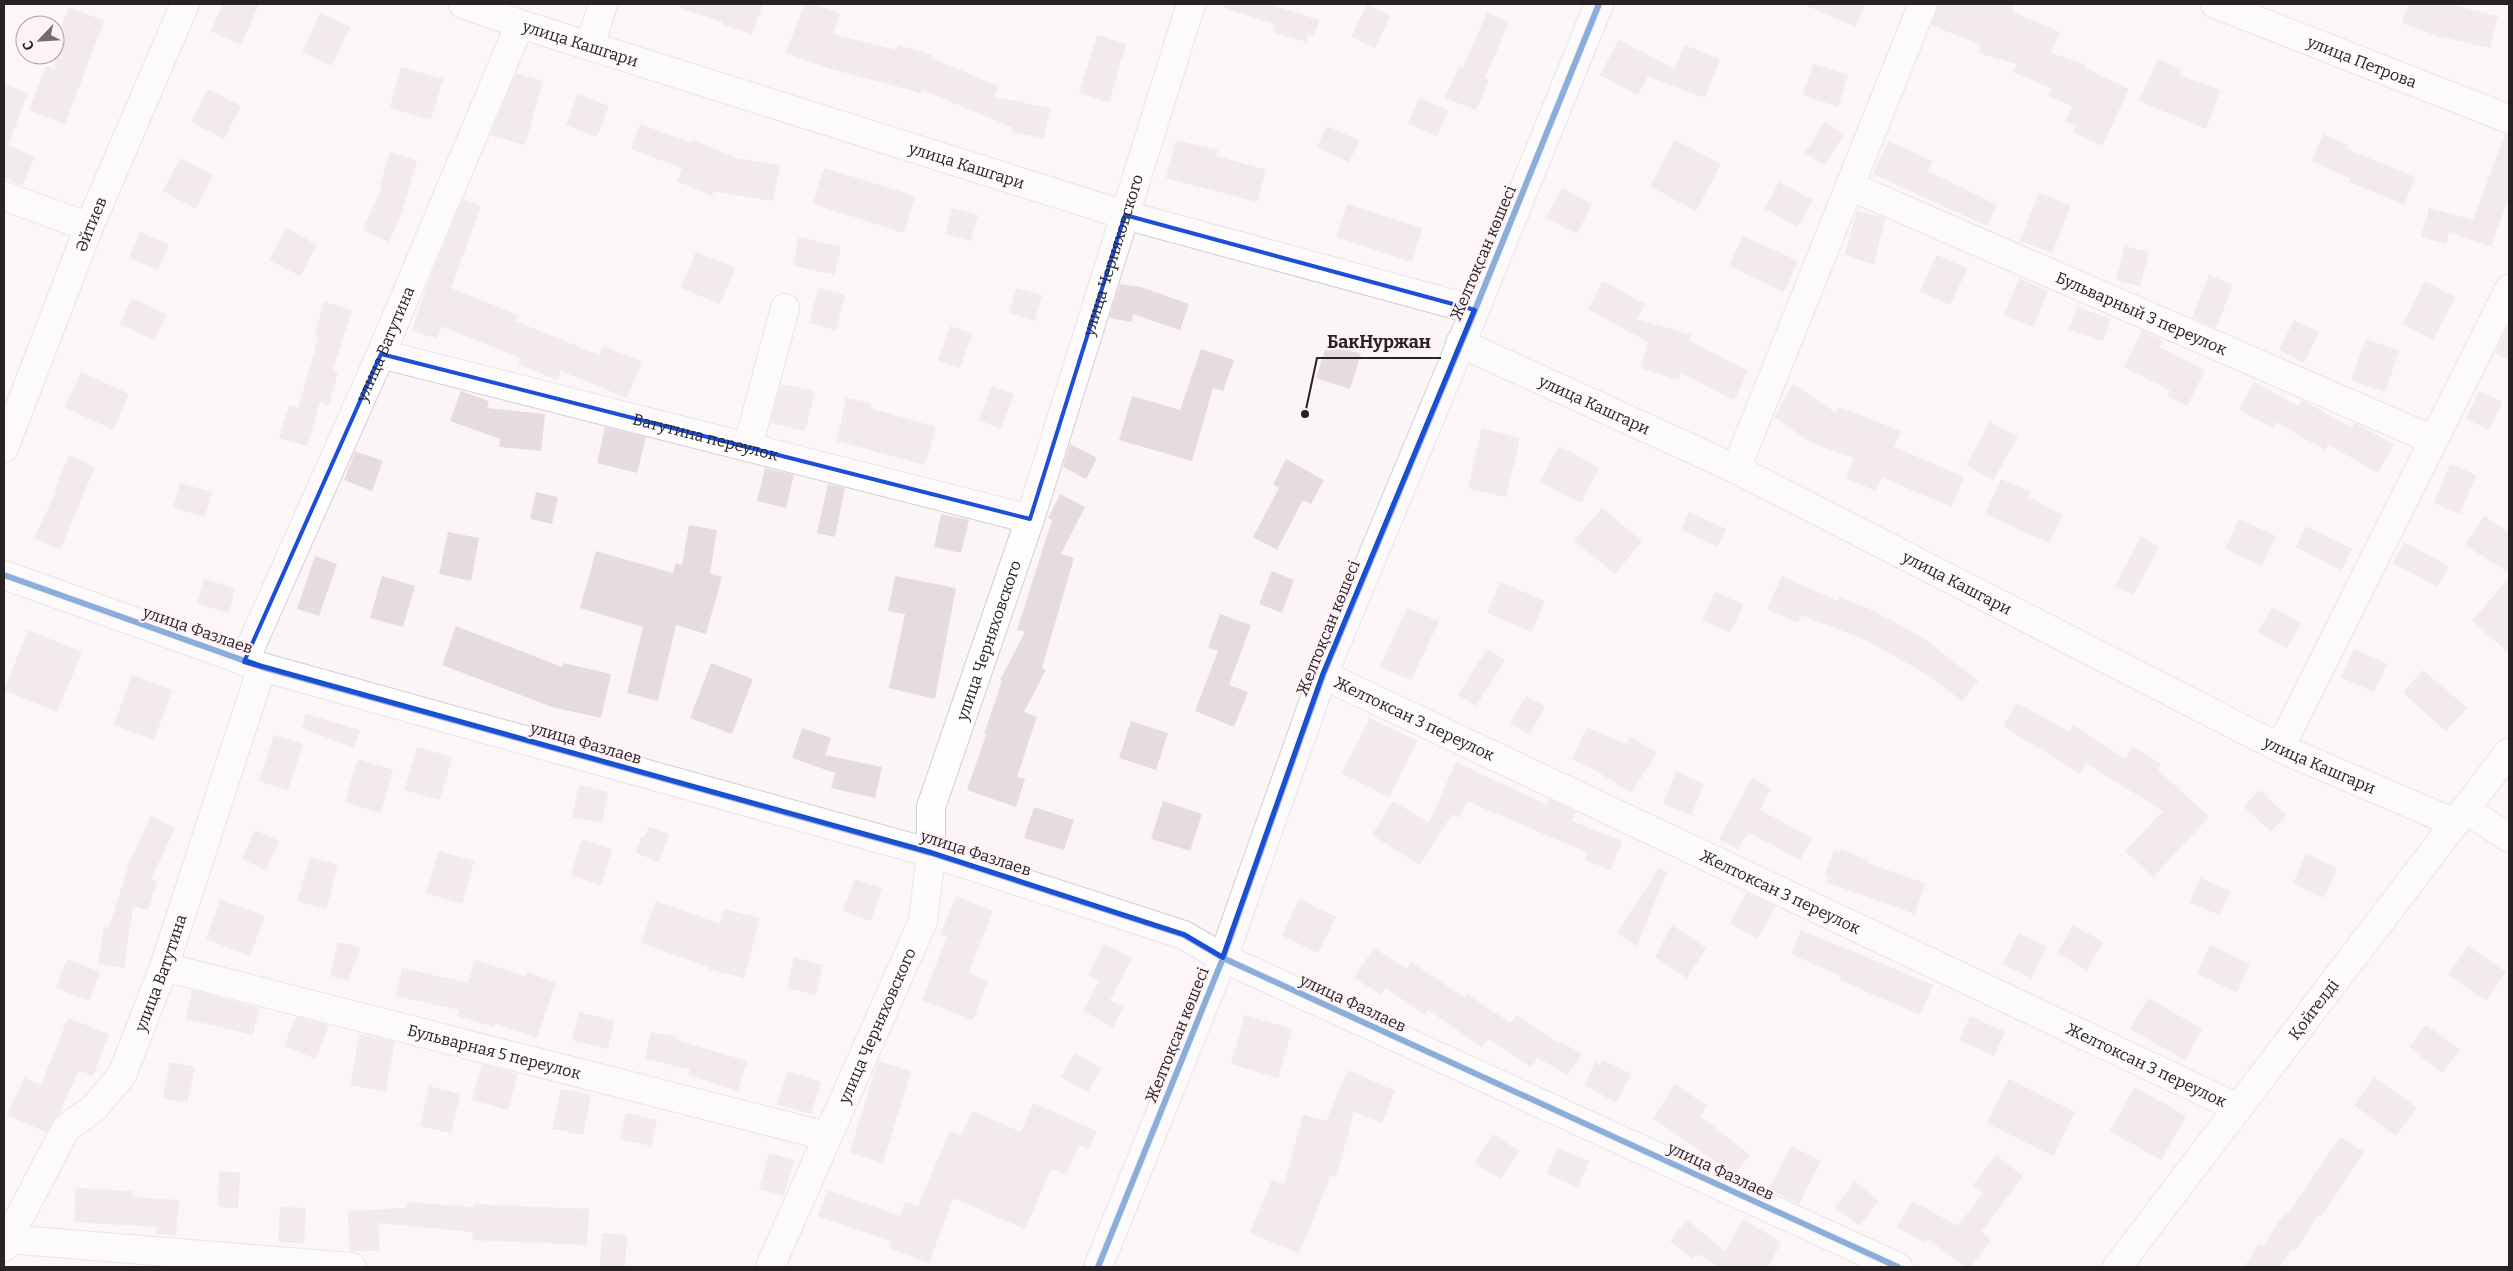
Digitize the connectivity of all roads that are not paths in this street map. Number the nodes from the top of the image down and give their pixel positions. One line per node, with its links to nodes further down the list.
1 (185, 4): 14 (street, Әйтиев)
2 (463, 4): 8 (street, улица Кашгари)
3 (603, 4): 9 (street)
4 (1191, 4): 13 (street, улица Черняховского)
5 (1599, 4): 17 (street, Желтоқсан көшесі)
6 (1923, 4): 11 (street)
7 (2215, 4): 10 (street, улица Петрова)
8 (520, 24): 9 (street, улица Кашгари); 19 (street, улица Ватутина)
9 (590, 46): 13 (street, улица Кашгари)
10 (2509, 119)
11 (1850, 186): 20 (street, Бульварный 3 переулок); 23 (street)
12 (4, 196): 14 (street)
13 (1125, 215): 17 (street, улица Кашгари); 24 (street, улица Черняховского)
14 (89, 228): 22 (street, Әйтиев)
15 (2509, 289): 20 (street)
16 (785, 308): 21 (street)
17 (1475, 310): 18 (street, Желтоқсан көшесі)
18 (1460, 343): 23 (street, улица Кашгари); 27 (street, Желтоқсан көшесі)
19 (381, 354): 21 (street, Ватутина переулок); 26 (street, улица Ватутина)
20 (2433, 440): 28 (street)
21 (748, 446): 24 (street, Ватутина переулок)
22 (4, 448)
23 (1736, 469): 28 (street, улица Кашгари)
24 (1030, 519): 32 (street, улица Черняховского)
25 (4, 575): 26 (street, улица Фазлаев)
26 (253, 664): 32 (street, улица Фазлаев); 34 (street, улица Ватутина)
27 (1322, 675): 33 (street, Желтоқсан көшесі); 35 (street, Желтоксан 3 переулок)
28 (2280, 748): 30 (street, улица Кашгари)
29 (2509, 752): 30 (street, Қойгелді)
30 (2460, 816): 31 (street, улица Кашгари); 35 (street, Қойгелді)
31 (2509, 838)
32 (931, 853): 33 (street, улица Фазлаев); 36 (street, улица Черняховского)
33 (1223, 958): 40 (street, Желтоқсан көшесі); 41 (street, улица Фазлаев)
34 (164, 967): 36 (street, Бульварная 5 переулок); 37 (street, улица Ватутина)
35 (2238, 1108): 42 (street, Қойгелді)
36 (826, 1136): 39 (street, улица Черняховского)
37 (5, 1243): 38 (street)
38 (352, 1267)
39 (770, 1267)
40 (1098, 1267)
41 (1898, 1267)
42 (2117, 1267)

